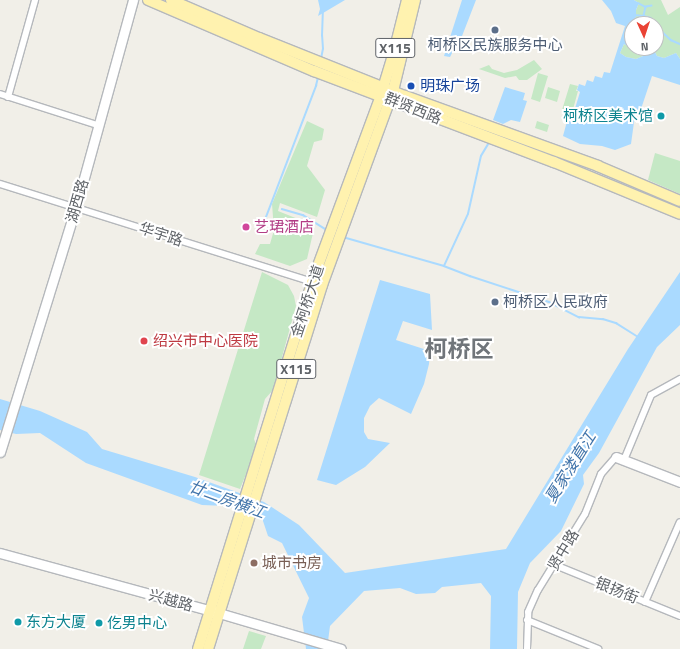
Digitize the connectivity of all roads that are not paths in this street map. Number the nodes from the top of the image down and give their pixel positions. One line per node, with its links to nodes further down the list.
1 (35, 0): 10 (street)
2 (134, 0): 11 (street, 湖西路)
3 (148, 0): 7 (main road, 群贤西路)
4 (170, 0): 7 (main road, 群贤西路)
5 (407, 0): 8 (main road, 金柯桥大道 / X115)
6 (415, 0): 8 (main road, 金柯桥大道 / X115)
7 (327, 70): 8 (main road, 群贤西路)
8 (387, 93): 12 (main road, 群贤西路); 17 (main road, 金柯桥大道 / X115)
9 (0, 94): 10 (street)
10 (8, 97): 11 (street)
11 (97, 125): 15 (street, 湖西路)
12 (499, 136): 14 (main road, 群贤西路); 16 (main road, 群贤西路)
13 (0, 184): 15 (street, 华宇路)
14 (680, 201)
15 (76, 207): 17 (street, 华宇路); 19 (street, 湖西路)
16 (680, 214)
17 (317, 283): 26 (main road, 金柯桥大道 / X115)
18 (680, 379): 20 (street, 贤中路)
19 (0, 452)
20 (620, 458): 21 (street); 24 (street, 贤中路)
21 (680, 482)
22 (680, 522): 25 (street)
23 (0, 553): 26 (street, 兴越路)
24 (555, 565): 25 (street, 银扬街); 28 (street, 贤中路)
25 (645, 602): 27 (street, 银扬街)
26 (215, 612): 29 (main road, 金柯桥大道 / X115); 30 (main road, 金柯桥大道 / X115); 31 (street, 兴越路)
27 (680, 616)
28 (527, 620): 32 (street, 贤中路); 33 (street)
29 (198, 649)
30 (208, 649)
31 (341, 649)
32 (527, 649)
33 (598, 649)

